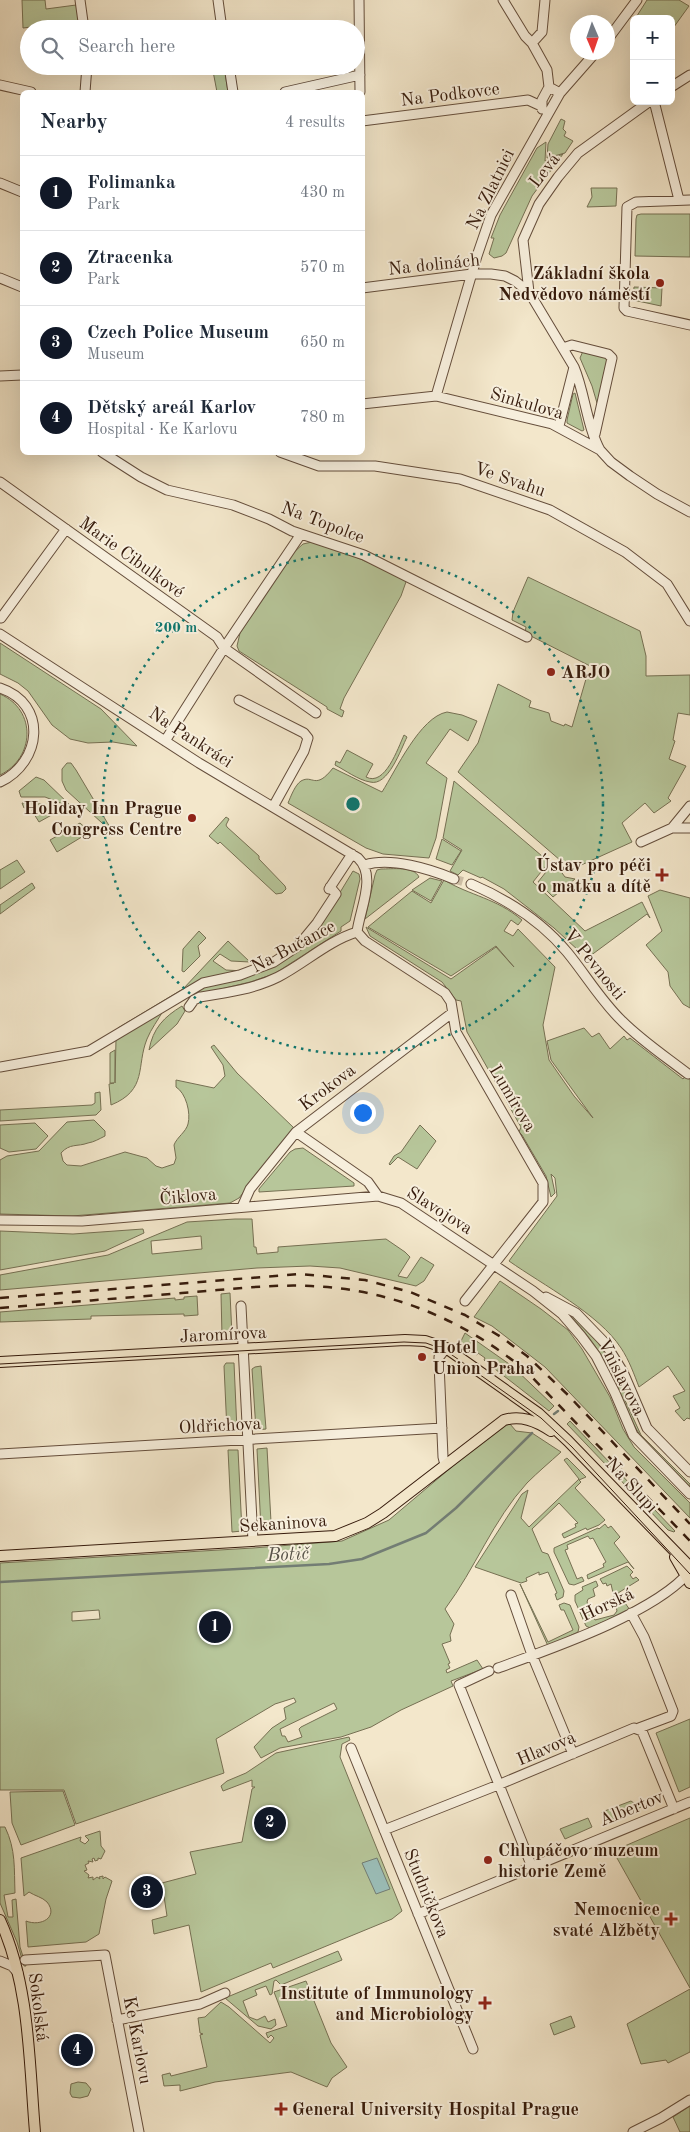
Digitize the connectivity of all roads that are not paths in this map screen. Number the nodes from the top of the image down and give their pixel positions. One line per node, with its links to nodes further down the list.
1 (80, 0): 7 (street)
2 (218, 0): 8 (street)
3 (359, 0): 9 (street)
4 (503, 0): 11 (street)
5 (545, 0): 11 (street)
6 (638, 0): 10 (street)
7 (83, 20)
8 (221, 20)
9 (359, 20)
10 (615, 29)
11 (532, 43): 19 (street)
12 (590, 60): 25 (street)
13 (86, 75): 21 (street)
14 (230, 75): 22 (street)
15 (360, 75): 23 (street); 24 (street)
16 (690, 75): 17 (street)
17 (675, 84)
18 (0, 86): 20 (street)
19 (549, 87): 25 (street); 28 (street)
20 (21, 90)
21 (85, 90)
22 (233, 90)
23 (294, 90)
24 (360, 90)
25 (560, 93): 29 (street, Na Zlatnici)
26 (644, 105): 39 (street, Levá)
27 (655, 105): 33 (street)
28 (541, 106): 29 (street); 30 (street, Na Podkovce)
29 (546, 116): 35 (street, Na Zlatnici)
30 (365, 121)
31 (0, 182): 32 (street)
32 (20, 191)
33 (679, 200): 34 (street); 40 (street)
34 (690, 200)
35 (472, 274): 38 (street, Na dolinách); 39 (street, Na dolinách); 45 (street, Na Zlatnici)
36 (0, 278): 37 (street)
37 (20, 286)
38 (365, 288)
39 (528, 292): 41 (street, Na dolinách)
40 (690, 325)
41 (564, 348): 42 (street, Na dolinách); 48 (street)
42 (574, 367): 47 (street); 48 (street, Na dolinách)
43 (20, 375): 44 (street)
44 (0, 376)
45 (436, 396): 46 (street, Sinkulova); 47 (street, Sinkulova)
46 (365, 404)
47 (559, 426): 49 (street, Sinkulova)
48 (594, 436): 49 (street, Na dolinách)
49 (600, 450): 53 (street, Sinkulova)
50 (107, 455): 55 (street, Na Topolce)
51 (288, 455): 57 (street, Ve Svahu)
52 (0, 482): 54 (street, Marie Cibulkové)
53 (690, 512)
54 (66, 529): 56 (street); 60 (street, Marie Cibulkové)
55 (301, 534): 59 (street, Na Topolce); 60 (street)
56 (1, 618)
57 (690, 621)
58 (1, 635): 64 (street, Na Pankráci)
59 (527, 637)
60 (224, 648): 63 (street, Marie Cibulkové); 64 (street)
61 (2, 688): 65 (street)
62 (239, 700): 67 (street)
63 (316, 713)
64 (165, 741): 67 (street, Na Pankráci)
65 (0, 782)
66 (690, 806): 68 (street)
67 (273, 807): 71 (street, Na Pankráci)
68 (672, 828): 69 (street); 70 (street)
69 (690, 828)
70 (641, 842)
71 (352, 854): 72 (street, Na Pankráci); 78 (street)
72 (365, 865): 73 (street); 75 (street)
73 (454, 878)
74 (471, 884): 79 (street, V Pevnosti)
75 (358, 932): 76 (street, Na Bučance); 77 (street, Lumírova)
76 (189, 1007)
77 (452, 1013): 80 (street, Krokova); 84 (street, Lumírova)
78 (0, 1067)
79 (688, 1074)
80 (296, 1132): 81 (street, Slavojova); 82 (street, Krokova)
81 (378, 1196): 82 (street, Čiklova); 84 (street, Slavojova)
82 (242, 1208): 83 (street, Čiklova)
83 (0, 1220)
84 (494, 1264): 85 (street, Vnislavova); 86 (street, Lumírova)
85 (533, 1291): 98 (street); 99 (street, Vnislavova)
86 (465, 1301)
87 (241, 1306): 89 (street)
88 (446, 1348): 89 (main road, Jaromírova); 91 (main road); 93 (street)
89 (243, 1349): 90 (main road, Jaromírova); 94 (street)
90 (0, 1362)
91 (508, 1392): 92 (main road); 95 (main road)
92 (526, 1419): 95 (main road); 97 (main road, Sekaninova)
93 (442, 1428): 94 (street, Oldřichova); 97 (street)
94 (248, 1440): 96 (street, Oldřichova); 100 (street)
95 (568, 1440): 102 (main road, Na Slupi)
96 (0, 1454)
97 (446, 1465): 100 (main road, Sekaninova)
98 (690, 1472)
99 (690, 1494)
100 (253, 1541): 101 (main road, Sekaninova)
101 (0, 1556)
102 (689, 1574): 104 (street, Horská)
103 (511, 1595): 105 (street)
104 (631, 1613): 105 (street, Horská); 106 (street, Hlavova)
105 (532, 1655): 108 (street); 109 (street, Horská)
106 (639, 1728): 108 (street, Hlavova); 111 (street)
107 (351, 1748): 112 (street, Studničkova)
108 (573, 1754): 109 (street, Hlavova)
109 (498, 1785): 112 (street, Hlavova); 113 (street)
110 (690, 1802): 111 (street, Albertov)
111 (674, 1808): 113 (street, Albertov)
112 (384, 1830): 114 (street, Studničkova)
113 (532, 1867): 114 (street, Albertov)
114 (418, 1914): 121 (street, Studničkova)
115 (0, 1920): 118 (main road, Sokolská)
116 (25, 1960): 120 (street, Ke Karlovu)
117 (0, 1961): 118 (street)
118 (20, 1975): 123 (main road, Sokolská)
119 (225, 1993): 120 (street)
120 (117, 2020): 124 (street, Ke Karlovu)
121 (473, 2049)
122 (690, 2100): 125 (street)
123 (35, 2132)
124 (139, 2132)
125 (633, 2132)

